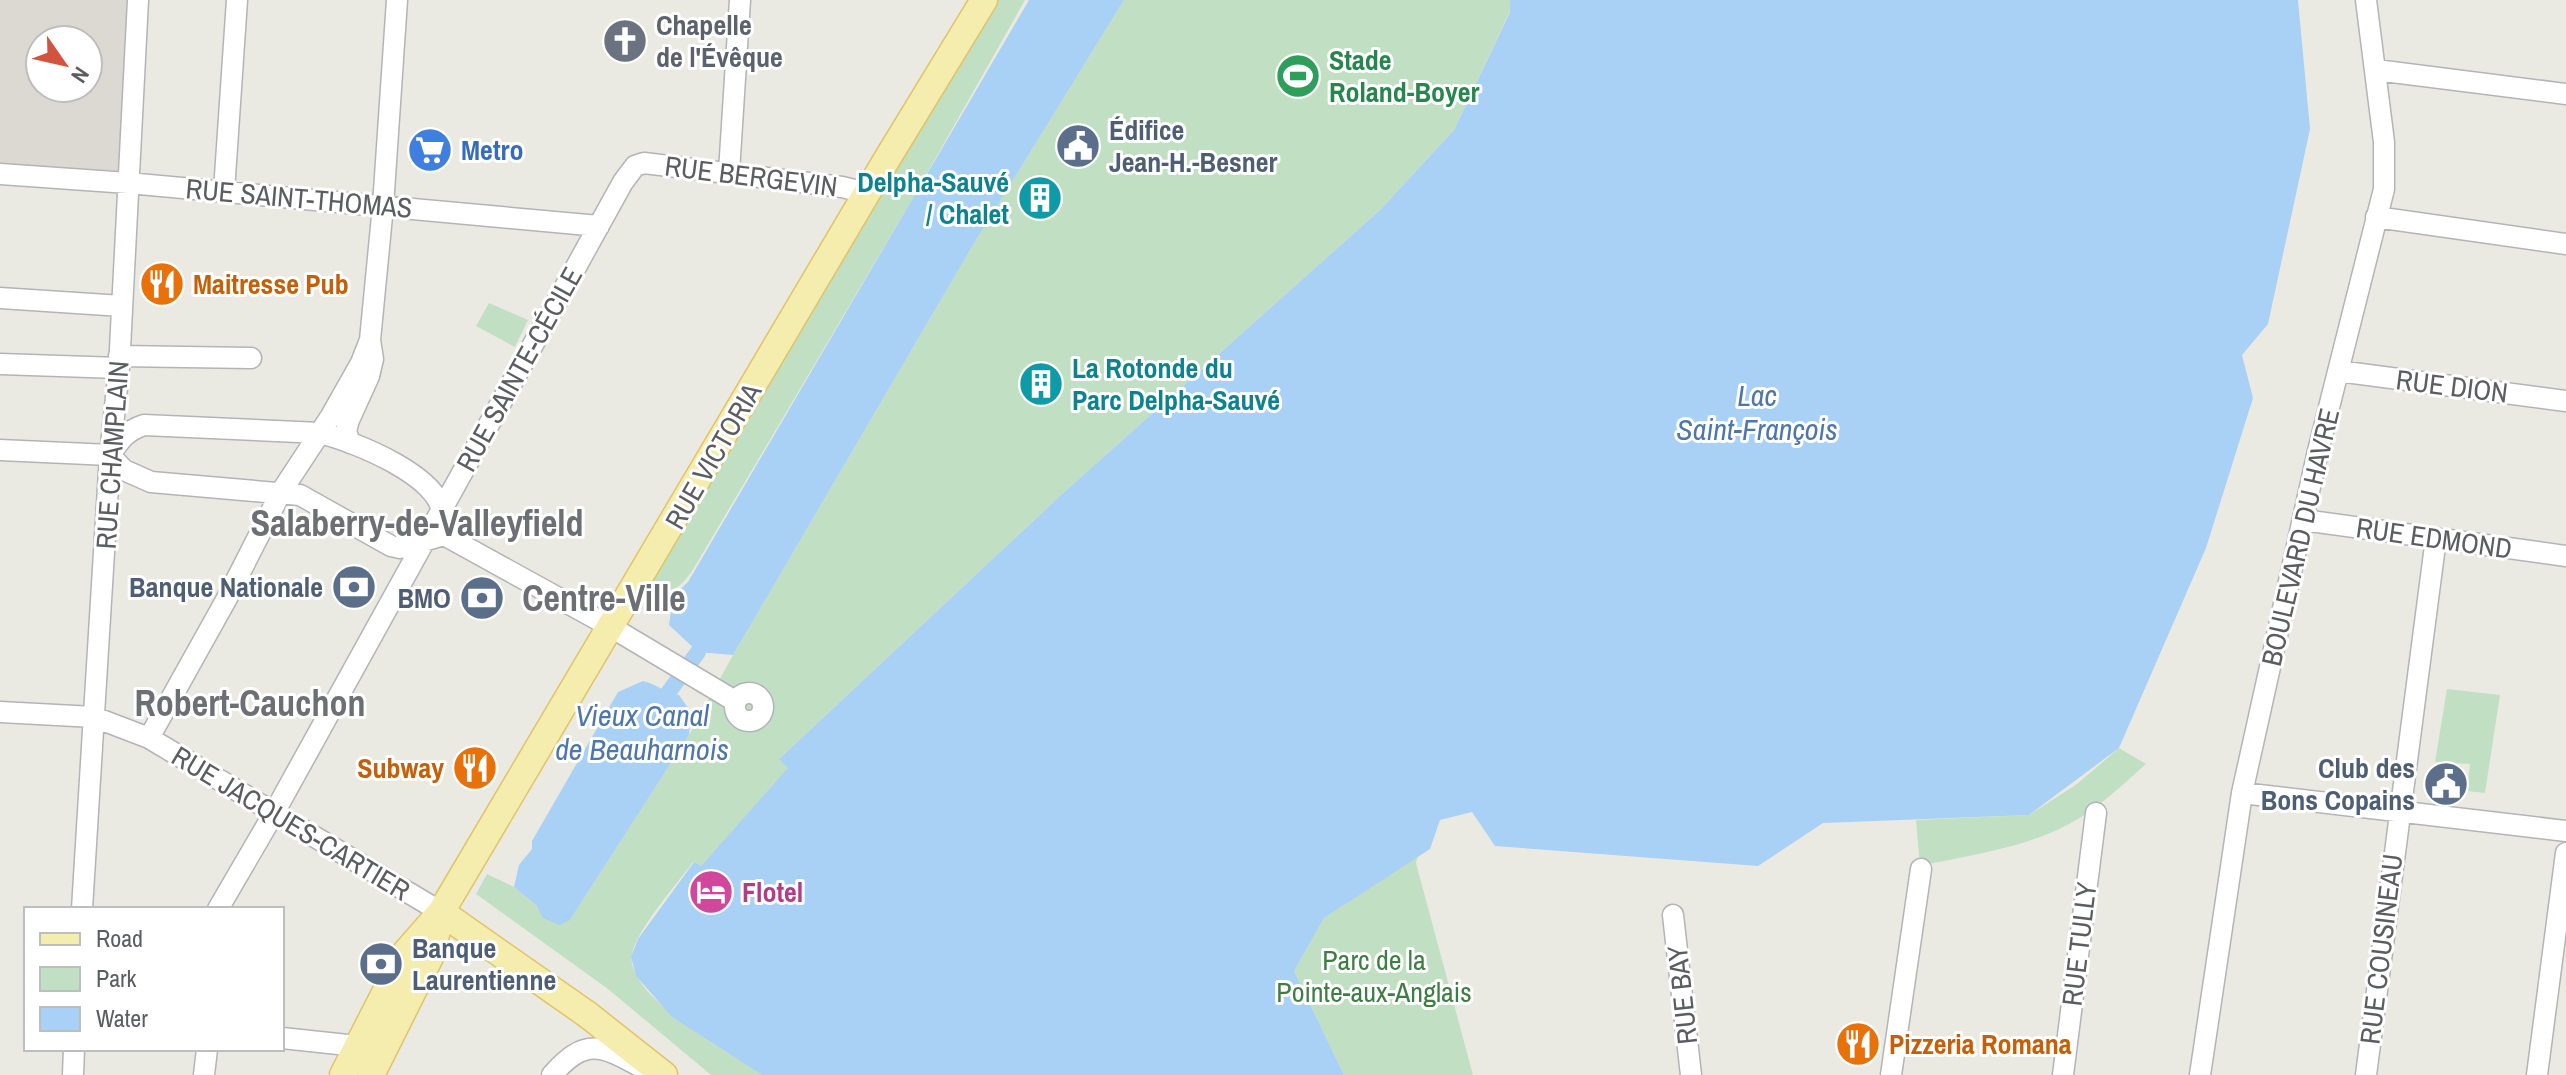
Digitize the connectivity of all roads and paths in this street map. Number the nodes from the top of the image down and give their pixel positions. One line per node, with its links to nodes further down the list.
1 (138, 0): 12 (street, RUE CHAMPLAIN)
2 (237, 0): 13 (street)
3 (397, 0): 15 (street)
4 (740, 0): 10 (street)
5 (984, 0): 14 (main road, RUE VICTORIA)
6 (2366, 0): 7 (street, BOULEVARD DU HAVRE)
7 (2376, 70): 8 (street); 16 (street, BOULEVARD DU HAVRE)
8 (2566, 94)
9 (635, 166): 10 (street, RUE BERGEVIN); 17 (street, RUE SAINTE-CÉCILE)
10 (729, 172): 14 (street, RUE BERGEVIN)
11 (0, 174): 12 (street, RUE SAINT-THOMAS)
12 (128, 183): 13 (street, RUE SAINT-THOMAS); 20 (street, RUE CHAMPLAIN)
13 (224, 191): 15 (street, RUE SAINT-THOMAS)
14 (867, 193): 38 (main road, RUE VICTORIA)
15 (383, 206): 17 (street, RUE SAINT-THOMAS); 21 (street)
16 (2376, 217): 18 (street); 25 (street, BOULEVARD DU HAVRE)
17 (599, 226): 32 (street, RUE SAINTE-CÉCILE)
18 (2566, 244)
19 (0, 298): 20 (street)
20 (122, 306): 23 (street, RUE CHAMPLAIN)
21 (370, 340): 27 (street); 28 (street)
22 (251, 358): 23 (street)
23 (119, 362): 24 (street); 30 (street, RUE CHAMPLAIN)
24 (0, 364)
25 (2338, 371): 26 (street, RUE DION); 33 (street, BOULEVARD DU HAVRE)
26 (2566, 401)
27 (320, 433): 28 (street); 30 (street); 31 (street)
28 (350, 443): 32 (street)
29 (0, 450): 30 (street)
30 (110, 455): 31 (street); 41 (street, RUE CHAMPLAIN)
31 (281, 492): 36 (street); 42 (street)
32 (442, 508): 34 (street); 36 (street, RUE SAINTE-CÉCILE)
33 (2303, 520): 35 (street, RUE EDMOND); 43 (street, BOULEVARD DU HAVRE)
34 (444, 535): 36 (street); 38 (street)
35 (2436, 538): 37 (street, RUE EDMOND); 44 (street, RUE COUSINEAU)
36 (423, 543): 45 (street, RUE SAINTE-CÉCILE)
37 (2566, 556)
38 (611, 627): 39 (street); 52 (main road, RUE VICTORIA)
39 (727, 696)
40 (0, 712): 41 (street, RUE JACQUES-CARTIER)
41 (94, 717): 42 (street, RUE JACQUES-CARTIER); 50 (street, RUE CHAMPLAIN)
42 (149, 738): 45 (street, RUE JACQUES-CARTIER)
43 (2242, 793): 44 (street); 68 (street, BOULEVARD DU HAVRE)
44 (2399, 811): 47 (street); 69 (street, RUE COUSINEAU)
45 (274, 813): 51 (street, RUE SAINTE-CÉCILE); 52 (street, RUE JACQUES-CARTIER)
46 (2096, 813): 67 (street, RUE TULLY)
47 (2566, 831)
48 (2566, 853): 70 (street)
49 (1921, 869): 66 (street)
50 (82, 907)
51 (219, 907)
52 (441, 912): 55 (main road, RUE VICTORIA); 61 (main road, RUE VICTORIA); 64 (main road)
53 (1673, 915): 65 (street, RUE BAY)
54 (284, 1038): 55 (street)
55 (357, 1046): 60 (main road, RUE VICTORIA)
56 (74, 1051): 58 (street)
57 (207, 1051): 59 (street)
58 (73, 1075)
59 (204, 1075)
60 (343, 1075)
61 (371, 1075)
62 (552, 1075): 63 (street)
63 (655, 1075)
64 (664, 1075)
65 (1691, 1075)
66 (1891, 1075)
67 (2063, 1075)
68 (2200, 1075)
69 (2366, 1075)
70 (2537, 1075)

